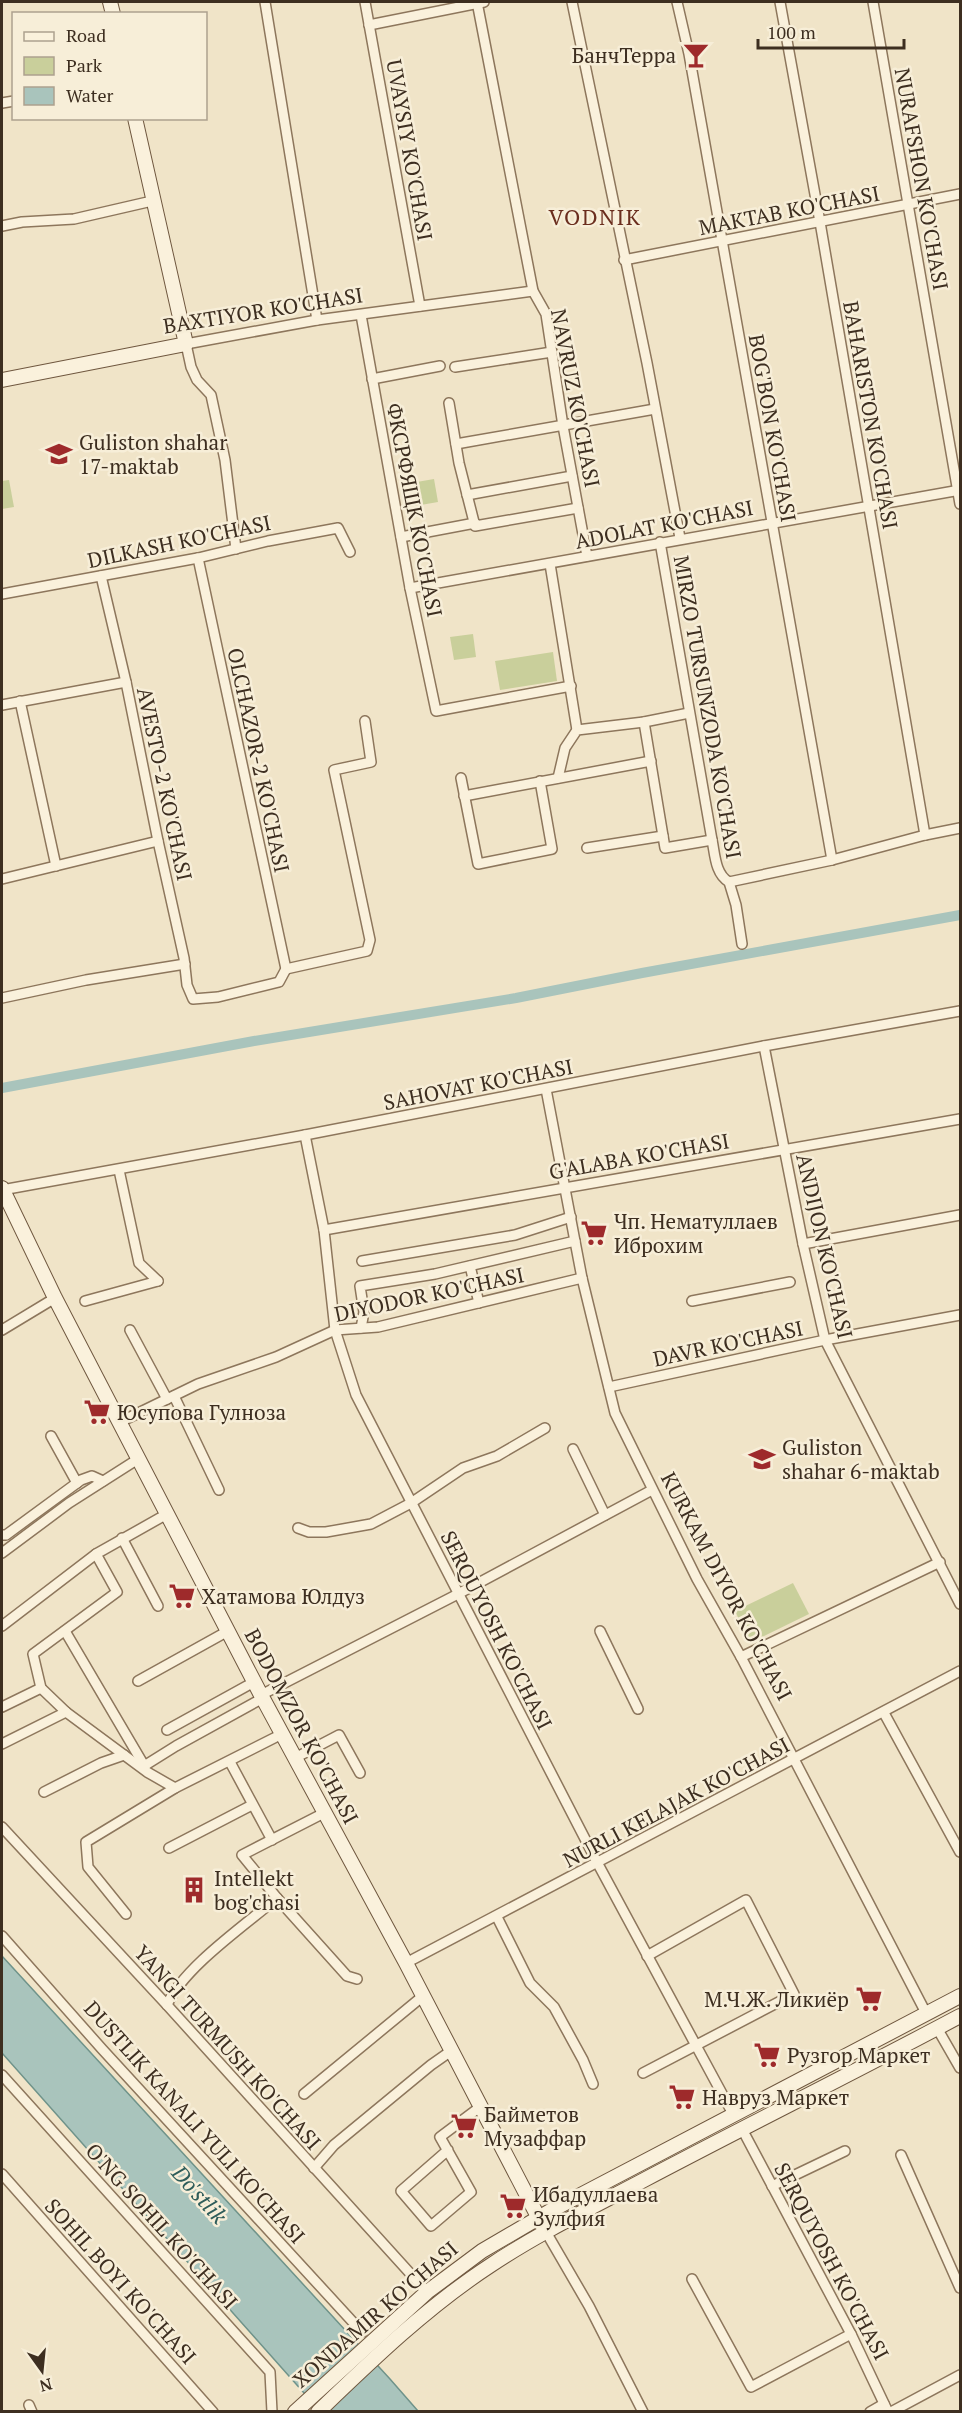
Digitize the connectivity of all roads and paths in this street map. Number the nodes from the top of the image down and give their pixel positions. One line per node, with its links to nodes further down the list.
1 (265, 2): 20 (street)
2 (365, 2): 8 (street, UVAYSIY KO'CHASI)
3 (479, 2): 8 (street); 17 (street, NAVRUZ KO'CHASI)
4 (572, 2): 16 (street, MIRZO TURSUNZODA KO'CHASI)
5 (677, 2): 15 (street, BOG'BON KO'CHASI)
6 (780, 2): 13 (street, BAHARISTON KO'CHASI)
7 (873, 2): 12 (street, NURAFSHON KO'CHASI)
8 (369, 25): 18 (street, UVAYSIY KO'CHASI)
9 (135, 120): 11 (street)
10 (960, 194): 12 (street, MAKTAB KO'CHASI)
11 (152, 201): 14 (street); 21 (street)
12 (907, 205): 13 (street, MAKTAB KO'CHASI); 32 (street, NURAFSHON KO'CHASI)
13 (820, 222): 15 (street, MAKTAB KO'CHASI); 35 (street, BAHARISTON KO'CHASI)
14 (2, 226)
15 (722, 241): 16 (street, MAKTAB KO'CHASI); 37 (street, BOG'BON KO'CHASI)
16 (624, 260): 28 (street, MIRZO TURSUNZODA KO'CHASI)
17 (533, 291): 18 (street, BAXTIYOR KO'CHASI); 22 (street, NAVRUZ KO'CHASI)
18 (420, 306): 19 (street, BAXTIYOR KO'CHASI)
19 (361, 315): 20 (street, BAXTIYOR KO'CHASI); 25 (street, ФКСРФЯЩК KO'CHASI)
20 (317, 320): 21 (street, BAXTIYOR KO'CHASI)
21 (186, 344): 26 (street, BAXTIYOR KO'CHASI); 42 (street)
22 (552, 352): 24 (street); 29 (street, NAVRUZ KO'CHASI)
23 (440, 366): 25 (street)
24 (455, 367)
25 (372, 379): 39 (street, ФКСРФЯЩК KO'CHASI)
26 (2, 380)
27 (449, 403): 30 (street)
28 (656, 409): 29 (street); 40 (street, MIRZO TURSUNZODA KO'CHASI)
29 (563, 426): 30 (street); 31 (street, NAVRUZ KO'CHASI)
30 (456, 444): 33 (street)
31 (572, 476): 33 (street); 36 (street, NAVRUZ KO'CHASI)
32 (959, 490): 34 (street, NURAFSHON KO'CHASI); 35 (street, ADOLAT KO'CHASI)
33 (467, 495): 38 (street)
34 (960, 504)
35 (869, 507): 37 (street, ADOLAT KO'CHASI); 64 (street, BAHARISTON KO'CHASI)
36 (578, 508): 38 (street); 44 (street, NAVRUZ KO'CHASI)
37 (771, 522): 40 (street, ADOLAT KO'CHASI); 69 (street, BOG'BON KO'CHASI)
38 (475, 524): 39 (street)
39 (401, 537): 48 (street, ФКСРФЯЩК KO'CHASI)
40 (680, 538): 41 (street, ADOLAT KO'CHASI)
41 (660, 542): 44 (street, ADOLAT KO'CHASI); 54 (street, MIRZO TURSUNZODA KO'CHASI)
42 (236, 549): 43 (street, DILKASH KO'CHASI); 45 (street, DILKASH KO'CHASI)
43 (350, 552)
44 (587, 556): 46 (street, ADOLAT KO'CHASI)
45 (198, 558): 47 (street, DILKASH KO'CHASI); 75 (street, OLCHAZOR-2 KO'CHASI)
46 (550, 564): 48 (street, ADOLAT KO'CHASI); 51 (street)
47 (101, 576): 49 (street, DILKASH KO'CHASI); 50 (street, AVESTO-2 KO'CHASI)
48 (410, 588): 51 (street, ФКСРФЯЩК KO'CHASI)
49 (2, 594)
50 (126, 682): 52 (street); 67 (street, AVESTO-2 KO'CHASI)
51 (571, 686): 57 (street)
52 (20, 701): 53 (street); 70 (street)
53 (2, 705)
54 (689, 713): 56 (street); 66 (street, MIRZO TURSUNZODA KO'CHASI)
55 (365, 722): 75 (street)
56 (644, 722): 57 (street); 58 (street)
57 (577, 730): 60 (street)
58 (651, 761): 60 (street); 65 (street)
59 (461, 778): 62 (street)
60 (558, 778): 61 (street)
61 (540, 781): 62 (street); 62 (street)
62 (464, 796)
63 (960, 828): 64 (street)
64 (925, 835): 69 (street)
65 (663, 836): 66 (street); 68 (street)
66 (712, 840): 72 (street, MIRZO TURSUNZODA KO'CHASI)
67 (158, 842): 70 (street); 74 (street, AVESTO-2 KO'CHASI)
68 (587, 848)
69 (832, 860): 72 (street)
70 (56, 866): 71 (street)
71 (2, 879)
72 (729, 882): 73 (street, MIRZO TURSUNZODA KO'CHASI)
73 (742, 944)
74 (185, 964): 75 (street, AVESTO-2 KO'CHASI); 76 (street)
75 (286, 969)
76 (2, 998)
77 (960, 1011): 78 (street, SAHOVAT KO'CHASI)
78 (764, 1046): 79 (street, SAHOVAT KO'CHASI); 82 (street, ANDIJON KO'CHASI)
79 (546, 1089): 81 (street, SAHOVAT KO'CHASI); 84 (street, KURKAM DIYOR KO'CHASI)
80 (960, 1119): 82 (street, G'ALABA KO'CHASI)
81 (305, 1135): 83 (street, SAHOVAT KO'CHASI); 88 (street, SERQUYOSH KO'CHASI)
82 (785, 1149): 84 (street, G'ALABA KO'CHASI); 90 (street, ANDIJON KO'CHASI)
83 (119, 1170): 85 (street, SAHOVAT KO'CHASI); 96 (street)
84 (565, 1186): 87 (street, KURKAM DIYOR KO'CHASI); 88 (street, G'ALABA KO'CHASI)
85 (2, 1189): 95 (street, BODOMZOR KO'CHASI)
86 (960, 1215): 90 (street)
87 (571, 1216): 89 (street, KURKAM DIYOR KO'CHASI); 91 (street)
88 (324, 1230): 103 (street, SERQUYOSH KO'CHASI)
89 (575, 1241): 92 (street); 93 (street, KURKAM DIYOR KO'CHASI)
90 (803, 1244): 104 (street, ANDIJON KO'CHASI)
91 (362, 1261)
92 (470, 1266): 98 (street); 100 (street)
93 (582, 1278): 98 (street, DIYODOR KO'CHASI); 105 (street, KURKAM DIYOR KO'CHASI)
94 (790, 1282): 97 (street)
95 (55, 1298): 101 (street); 107 (street, BODOMZOR KO'CHASI)
96 (85, 1301)
97 (692, 1301)
98 (479, 1303): 100 (street, DIYODOR KO'CHASI)
99 (960, 1316): 104 (street, DAVR KO'CHASI)
100 (361, 1328): 103 (street, DIYODOR KO'CHASI)
101 (2, 1330)
102 (130, 1330): 106 (street)
103 (335, 1330): 106 (street, DIYODOR KO'CHASI); 116 (street, SERQUYOSH KO'CHASI)
104 (825, 1340): 105 (street, DAVR KO'CHASI); 124 (street, ANDIJON KO'CHASI)
105 (609, 1387): 115 (street, KURKAM DIYOR KO'CHASI)
106 (171, 1397): 107 (street, DIYODOR KO'CHASI); 114 (street)
107 (120, 1422): 111 (street, BODOMZOR KO'CHASI)
108 (545, 1428): 116 (street)
109 (51, 1436): 113 (street)
110 (573, 1449): 118 (street)
111 (138, 1459): 112 (street); 117 (street, BODOMZOR KO'CHASI)
112 (104, 1481): 113 (street); 122 (street)
113 (77, 1483): 120 (street)
114 (219, 1490)
115 (652, 1490): 118 (street); 134 (street, KURKAM DIYOR KO'CHASI)
116 (411, 1503): 119 (street); 127 (street, SERQUYOSH KO'CHASI)
117 (167, 1514): 121 (street); 132 (street, BODOMZOR KO'CHASI)
118 (605, 1515): 127 (street)
119 (298, 1528)
120 (2, 1535)
121 (122, 1538): 123 (street); 129 (street)
122 (2, 1554)
123 (96, 1554): 130 (street); 131 (street)
124 (940, 1563): 126 (street, ANDIJON KO'CHASI); 134 (street)
125 (960, 1576): 126 (street)
126 (950, 1582): 128 (street, ANDIJON KO'CHASI)
127 (458, 1594): 139 (street); 161 (street, SERQUYOSH KO'CHASI)
128 (960, 1604)
129 (158, 1606)
130 (2, 1626)
131 (65, 1631): 138 (street); 151 (street)
132 (228, 1631): 136 (street); 137 (street, BODOMZOR KO'CHASI)
133 (600, 1631): 141 (street)
134 (741, 1657): 149 (street, KURKAM DIYOR KO'CHASI)
135 (960, 1671): 143 (street, NURLI KELAJAK KO'CHASI)
136 (138, 1681)
137 (254, 1682): 139 (street, BODOMZOR KO'CHASI); 144 (street)
138 (41, 1688): 140 (street); 142 (street)
139 (262, 1697): 145 (street, BODOMZOR KO'CHASI); 151 (street)
140 (2, 1707)
141 (638, 1709)
142 (66, 1712): 146 (street); 147 (street)
143 (884, 1713): 149 (street, NURLI KELAJAK KO'CHASI); 160 (street)
144 (167, 1730)
145 (282, 1734): 148 (street, BODOMZOR KO'CHASI); 150 (street)
146 (2, 1744)
147 (124, 1755): 151 (street); 154 (street)
148 (295, 1758): 152 (street); 156 (street, BODOMZOR KO'CHASI)
149 (794, 1760): 161 (street, NURLI KELAJAK KO'CHASI); 172 (street, KURKAM DIYOR KO'CHASI)
150 (230, 1762): 153 (street); 155 (street)
151 (146, 1769): 153 (street)
152 (360, 1773)
153 (175, 1788): 163 (street)
154 (44, 1792)
155 (252, 1805): 158 (street); 159 (street)
156 (324, 1813): 158 (street); 167 (street, BODOMZOR KO'CHASI)
157 (2, 1827): 171 (street, YANGI TURMUSH KO'CHASI)
158 (272, 1840): 162 (street)
159 (169, 1848)
160 (960, 1852)
161 (598, 1864): 164 (street, NURLI KELAJAK KO'CHASI); 166 (street, SERQUYOSH KO'CHASI)
162 (277, 1898): 168 (street); 171 (street)
163 (126, 1914)
164 (497, 1917): 167 (street, NURLI KELAJAK KO'CHASI); 180 (street)
165 (2, 1935): 196 (street, DUSTLIK KANALI YULI KO'CHASI)
166 (647, 1956): 175 (street, SERQUYOSH KO'CHASI); 175 (street)
167 (406, 1963): 169 (street, BODOMZOR KO'CHASI)
168 (357, 1979)
169 (423, 1996): 176 (street, BODOMZOR KO'CHASI); 181 (street)
170 (960, 1996): 172 (street, XONDAMIR KO'CHASI)
171 (167, 2005): 188 (street, YANGI TURMUSH KO'CHASI)
172 (926, 2013): 174 (street, KURKAM DIYOR KO'CHASI); 183 (street, XONDAMIR KO'CHASI)
173 (960, 2016): 174 (street, XONDAMIR KO'CHASI)
174 (937, 2028): 177 (street, KURKAM DIYOR KO'CHASI); 184 (street, XONDAMIR KO'CHASI)
175 (696, 2045): 178 (street); 183 (street, SERQUYOSH KO'CHASI)
176 (451, 2051): 182 (street, BODOMZOR KO'CHASI); 188 (street)
177 (960, 2068)
178 (643, 2073)
179 (2, 2074): 201 (street, O'NG SOHIL KO'CHASI)
180 (593, 2084)
181 (304, 2094)
182 (480, 2107): 185 (street); 191 (street, BODOMZOR KO'CHASI)
183 (733, 2114): 191 (street, XONDAMIR KO'CHASI)
184 (742, 2129): 190 (street, SERQUYOSH KO'CHASI); 192 (street, XONDAMIR KO'CHASI)
185 (448, 2150): 185 (street)
186 (845, 2151): 190 (street)
187 (901, 2155): 194 (street)
188 (314, 2168): 195 (street, YANGI TURMUSH KO'CHASI)
189 (2, 2174): 200 (street, SOHIL BOYI KO'CHASI)
190 (772, 2186): 197 (street, SERQUYOSH KO'CHASI)
191 (538, 2217): 192 (street, BODOMZOR KO'CHASI); 195 (street, XONDAMIR KO'CHASI)
192 (546, 2232): 203 (street, XONDAMIR KO'CHASI); 204 (street)
193 (692, 2279): 197 (street)
194 (960, 2288)
195 (427, 2292): 202 (street, XONDAMIR KO'CHASI)
196 (362, 2332)
197 (851, 2334): 199 (street, SERQUYOSH KO'CHASI)
198 (960, 2375): 199 (street)
199 (888, 2409): 205 (street)
200 (213, 2412)
201 (272, 2412)
202 (295, 2412)
203 (318, 2412)
204 (643, 2412)
205 (870, 2412)

